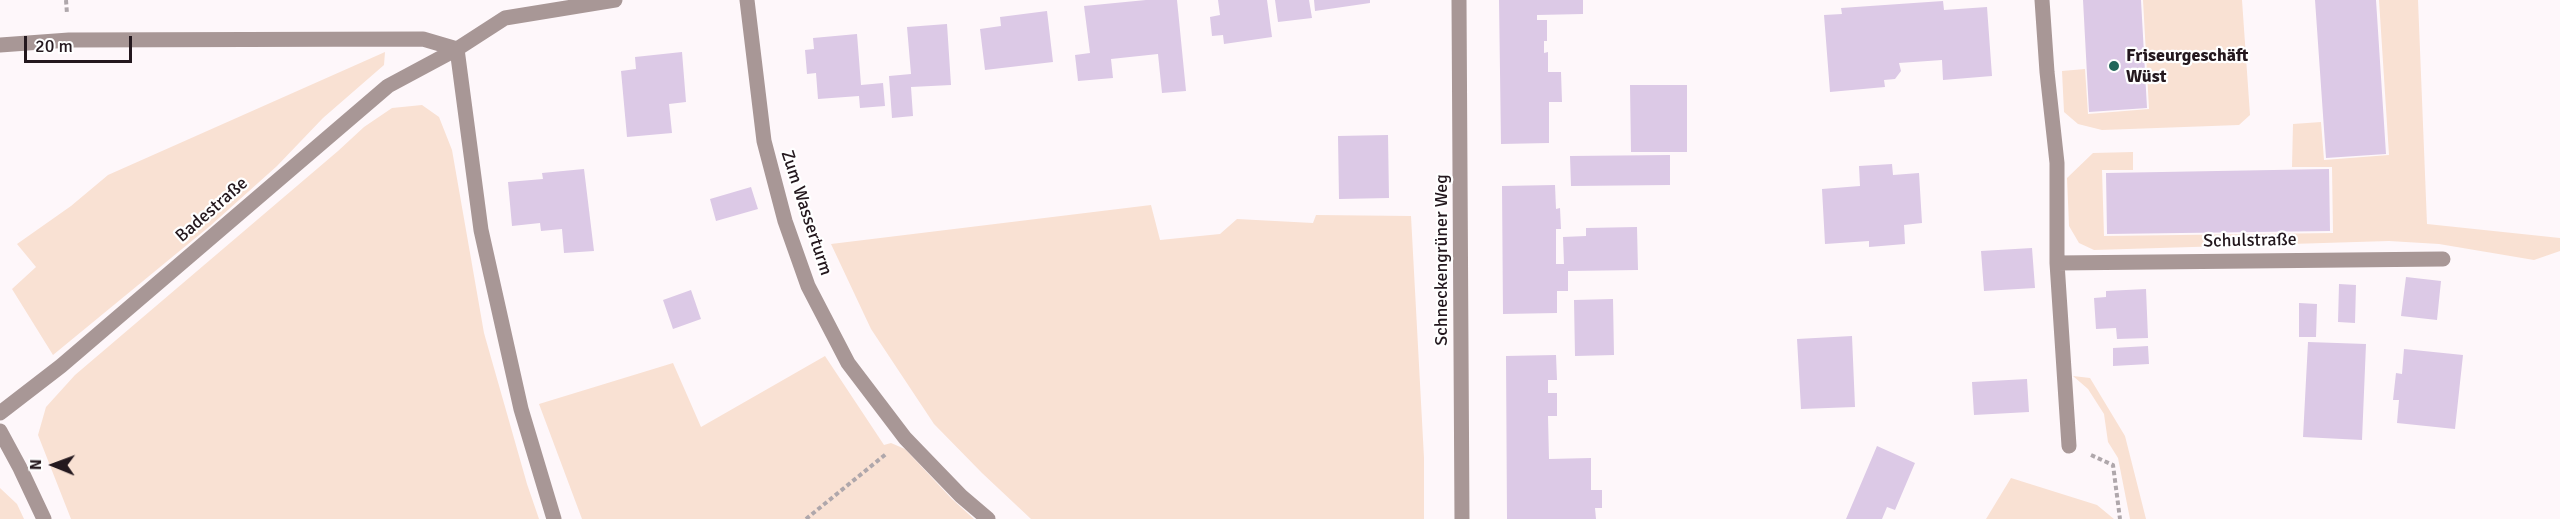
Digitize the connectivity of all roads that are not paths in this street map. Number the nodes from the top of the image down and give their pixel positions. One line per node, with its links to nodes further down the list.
1 (615, 0): 6 (street, Badestraße)
2 (747, 0): 14 (street, Zum Wasserturm)
3 (1459, 0): 15 (street, Schneckengrüner Weg)
4 (2042, 0): 8 (street)
5 (0, 45): 6 (street)
6 (457, 49): 9 (street, Badestraße); 13 (street)
7 (2443, 258): 8 (street, Schulstraße)
8 (2057, 263): 11 (street)
9 (0, 413)
10 (0, 431): 12 (street)
11 (2069, 446)
12 (44, 519)
13 (555, 519)
14 (988, 519)
15 (1462, 519)

